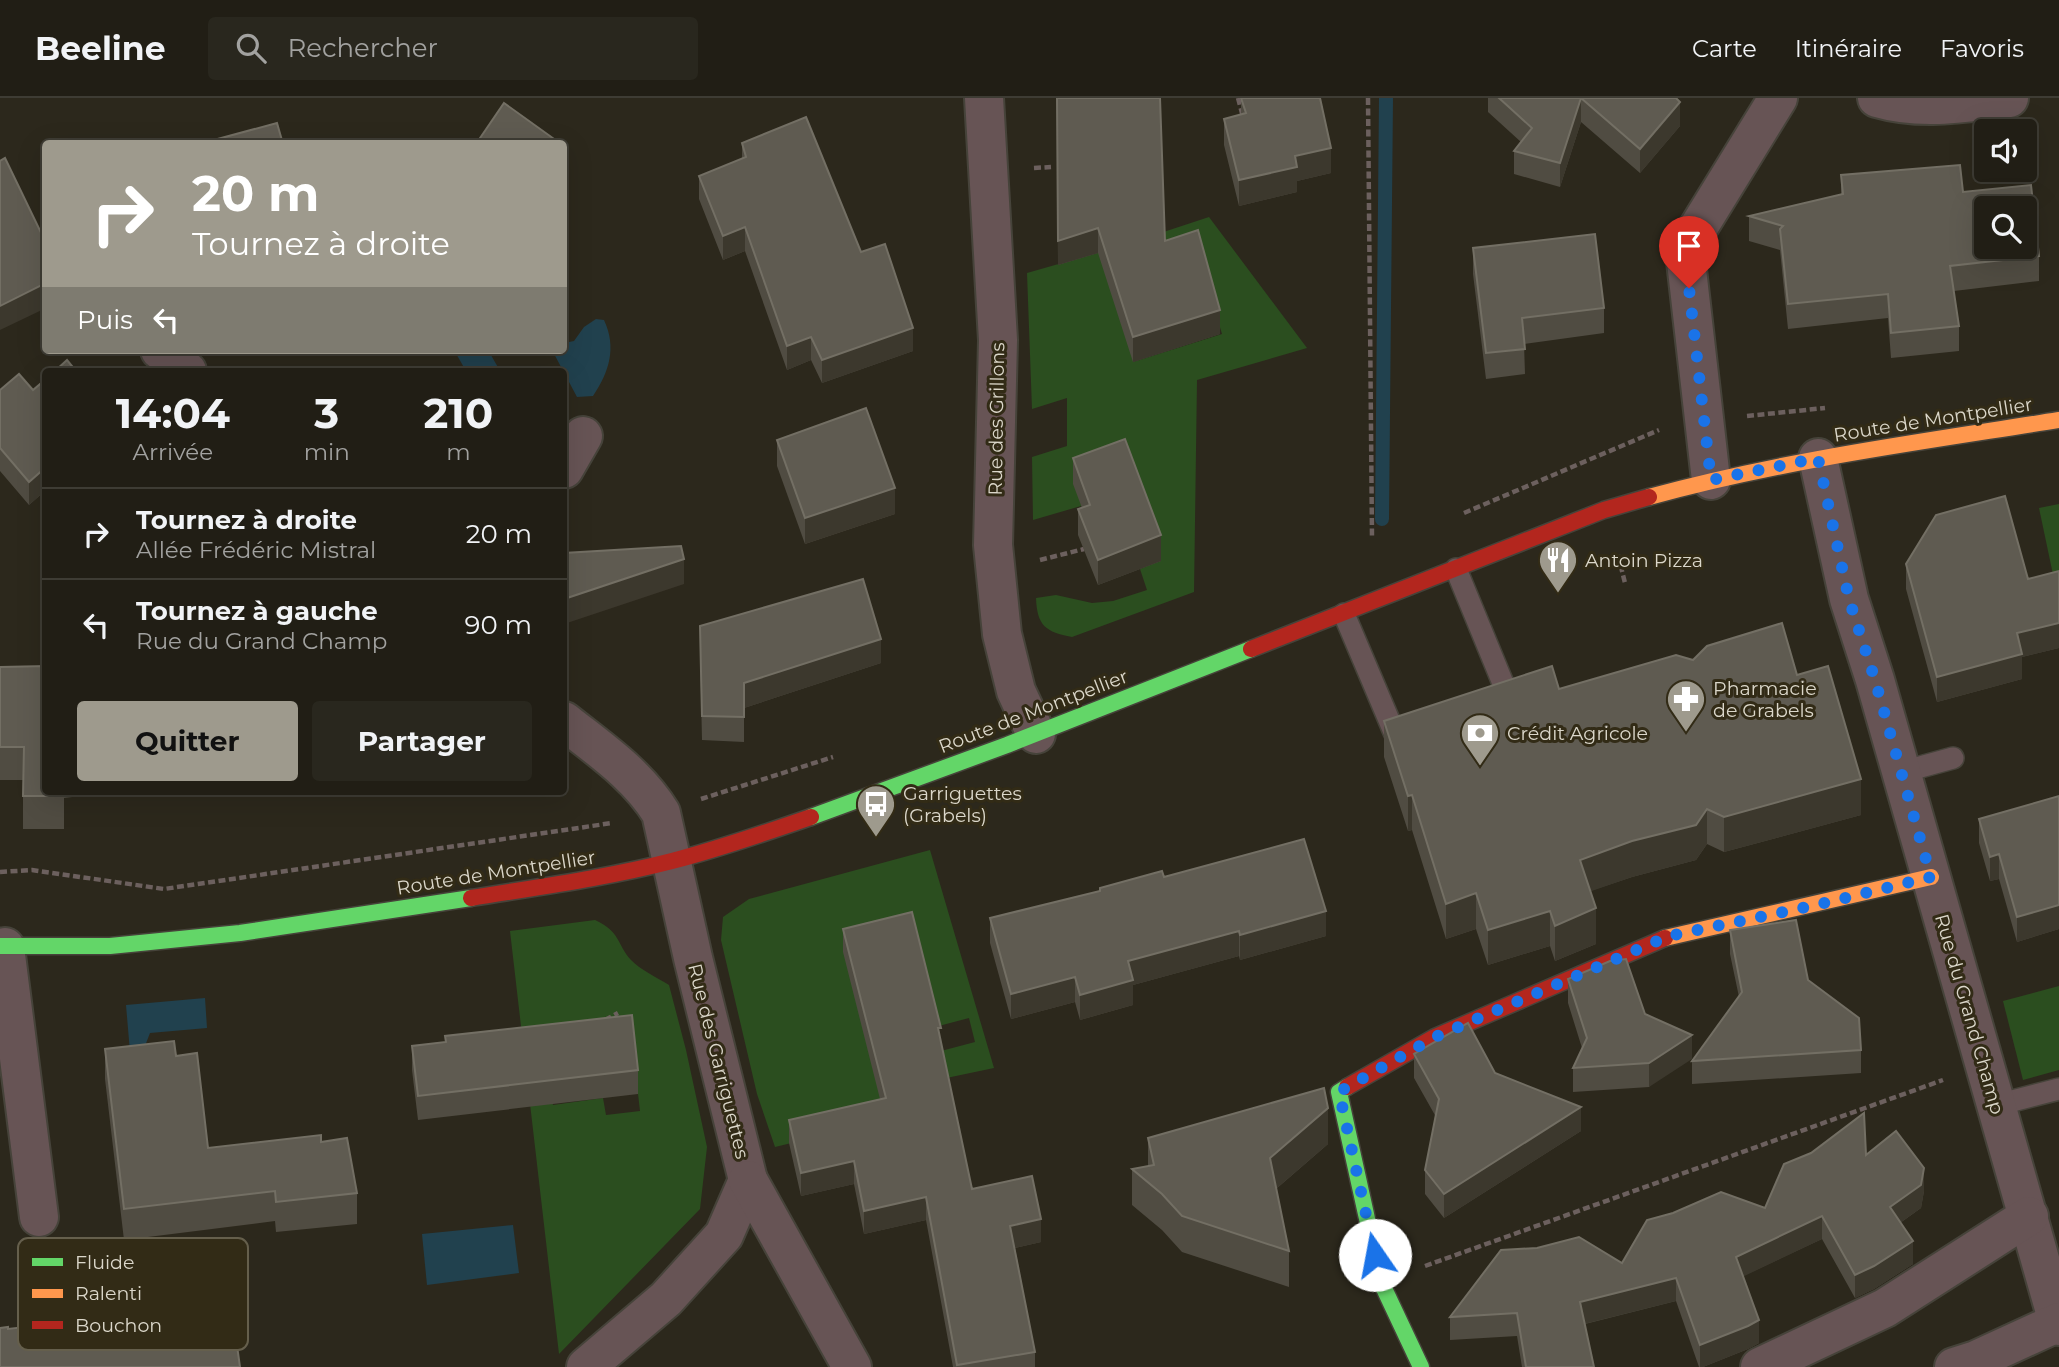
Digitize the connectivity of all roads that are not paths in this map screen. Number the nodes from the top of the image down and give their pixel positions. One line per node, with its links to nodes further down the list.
1 (985, 98): 17 (street, Rue des Grillons)
2 (1778, 98): 11 (street)
3 (1877, 98): 4 (street)
4 (2009, 98)
5 (165, 354): 6 (street)
6 (183, 368)
7 (2059, 420): 9 (street, Route de Montpellier)
8 (583, 436): 10 (street)
9 (1818, 458): 11 (street, Route de Montpellier); 19 (street, Rue du Grand Champ)
10 (567, 464)
11 (1711, 480): 12 (street, Route de Montpellier)
12 (1456, 569): 13 (street, Route de Montpellier); 14 (lane)
13 (1343, 614): 15 (lane); 17 (street, Route de Montpellier)
14 (1469, 706)
15 (1432, 719)
16 (567, 723): 20 (street, Rue des Garriguettes)
17 (1036, 734): 20 (street, Route de Montpellier)
18 (1953, 758): 19 (lane)
19 (1902, 772): 21 (street, Rue du Grand Champ)
20 (672, 861): 22 (street, Route de Montpellier); 25 (street, Rue des Garriguettes)
21 (1931, 877): 24 (street, Rue du Grand Champ); 31 (street)
22 (3, 946): 27 (street)
23 (2059, 1089): 24 (lane)
24 (1997, 1105): 26 (street, Rue du Grand Champ)
25 (748, 1180): 29 (street, Rue des Garriguettes); 30 (street)
26 (2029, 1216): 28 (street, Rue du Grand Champ); 32 (street)
27 (39, 1217)
28 (2059, 1324): 33 (street)
29 (586, 1367)
30 (852, 1367)
31 (1421, 1367)
32 (1760, 1367)
33 (1954, 1367)

